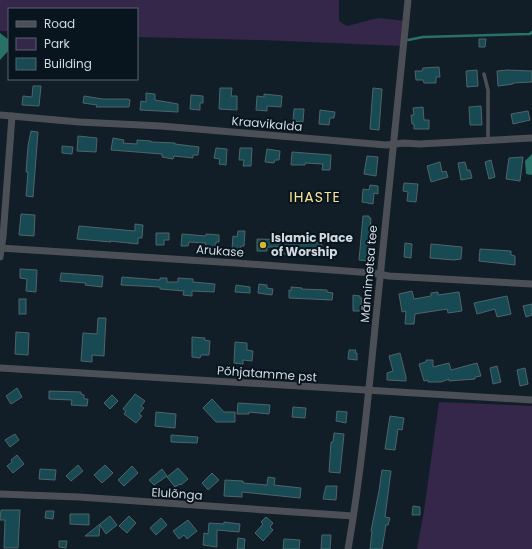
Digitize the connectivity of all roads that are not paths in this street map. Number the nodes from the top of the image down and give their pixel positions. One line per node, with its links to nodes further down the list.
1 (408, 0): 7 (street, Männimetsa tee)
2 (484, 74): 6 (lane)
3 (0, 115): 4 (street, Kraavikalda)
4 (12, 116): 7 (street, Kraavikalda); 8 (street)
5 (532, 138): 6 (street, Kraavikalda)
6 (488, 140): 7 (street, Kraavikalda)
7 (392, 144): 10 (street, Männimetsa tee)
8 (1, 248): 9 (street); 10 (street, Arukase)
9 (0, 257)
10 (380, 274): 11 (street, Arukase); 13 (street, Männimetsa tee)
11 (532, 284)
12 (0, 368): 13 (street, Põhjatamme pst)
13 (369, 391): 14 (street, Põhjatamme pst); 16 (street, Männimetsa tee)
14 (532, 400)
15 (0, 494): 16 (street, Elulõnga)
16 (353, 516): 17 (street, Männimetsa tee)
17 (348, 549)

